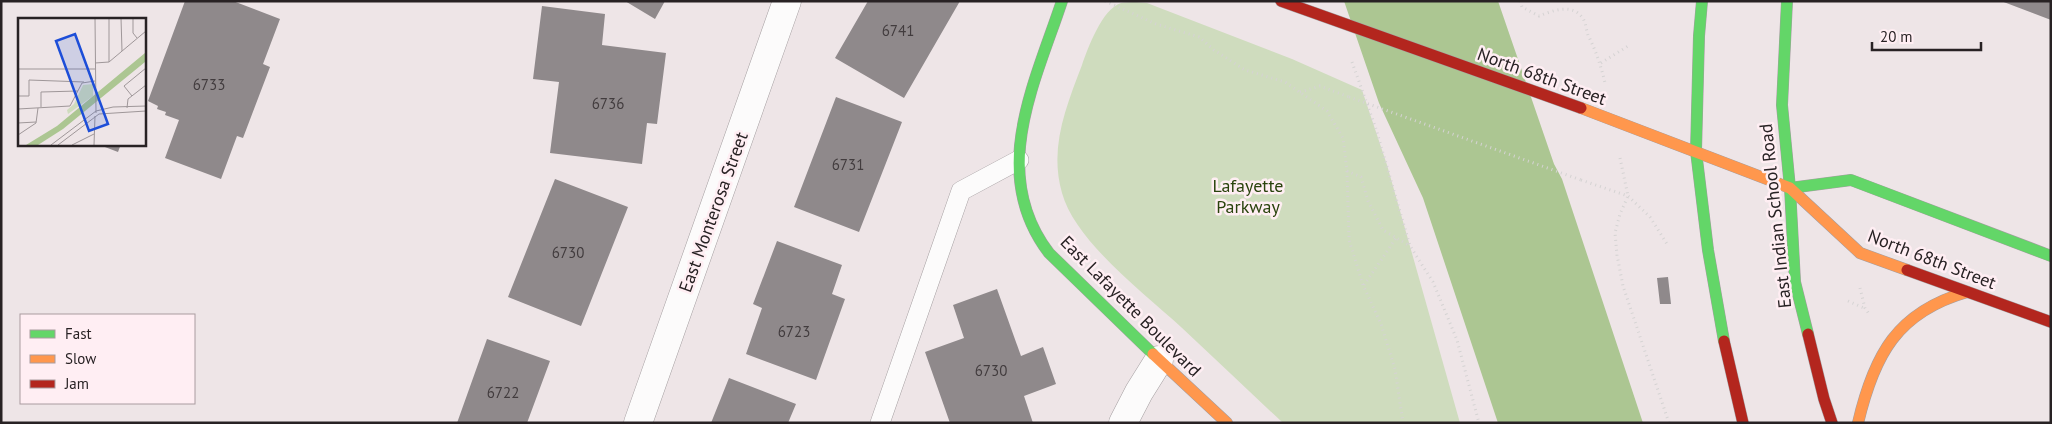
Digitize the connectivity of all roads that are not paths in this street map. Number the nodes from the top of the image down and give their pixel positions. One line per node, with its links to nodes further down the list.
1 (788, 1): 13 (street, East Monterosa Street)
2 (1062, 1): 7 (main road, East Lafayette Boulevard)
3 (1281, 1): 6 (main road, North 68th Street)
4 (1702, 1): 6 (main road)
5 (1787, 1): 8 (main road, East Indian School Road)
6 (1696, 151): 8 (main road, North 68th Street); 17 (main road)
7 (1019, 160): 12 (main road, East Lafayette Boulevard); 14 (lane)
8 (1790, 188): 9 (main road, North 68th Street); 10 (main road, North 68th Street); 18 (main road, East Indian School Road)
9 (2051, 256)
10 (1967, 292): 11 (main road, North 68th Street); 19 (main road)
11 (2051, 322)
12 (1159, 360): 15 (street); 16 (main road, East Lafayette Boulevard)
13 (638, 423)
14 (880, 423)
15 (1123, 423)
16 (1227, 423)
17 (1743, 423)
18 (1832, 423)
19 (1858, 423)

